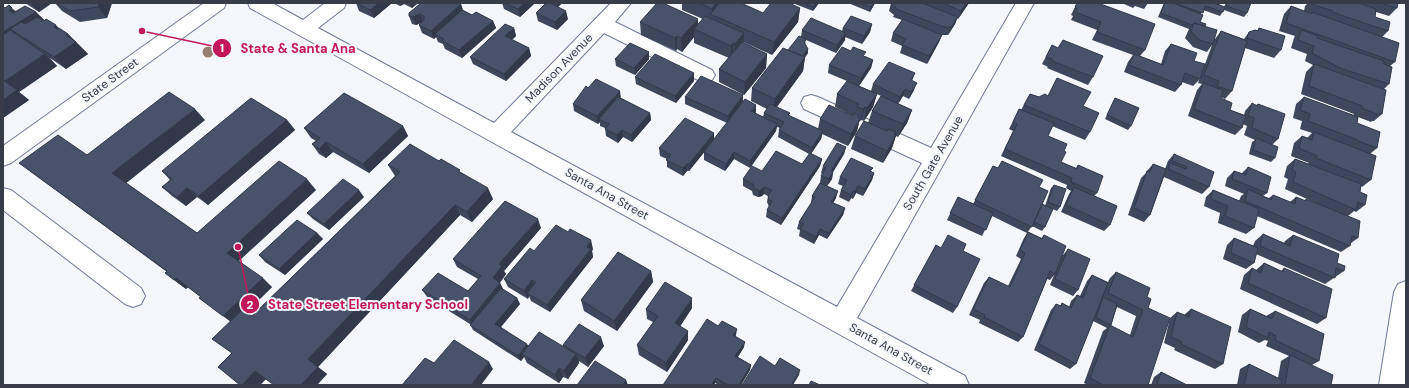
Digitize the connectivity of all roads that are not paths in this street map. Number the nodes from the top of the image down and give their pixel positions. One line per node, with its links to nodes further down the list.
1 (217, 3): 11 (street, State Street)
2 (257, 3): 7 (street, Santa Ana Street)
3 (337, 3): 7 (street)
4 (622, 3): 6 (street, Madison Avenue)
5 (1025, 3): 12 (street, South Gate Avenue)
6 (602, 24): 8 (street); 10 (street, Madison Avenue)
7 (304, 29): 10 (street, Santa Ana Street)
8 (705, 75)
9 (811, 103): 12 (street)
10 (496, 134): 16 (street, Santa Ana Street)
11 (3, 157)
12 (935, 160): 16 (street, South Gate Avenue)
13 (3, 197): 15 (street)
14 (1406, 292): 18 (street)
15 (133, 296)
16 (842, 322): 17 (street, Santa Ana Street)
17 (956, 385)
18 (1392, 385)

